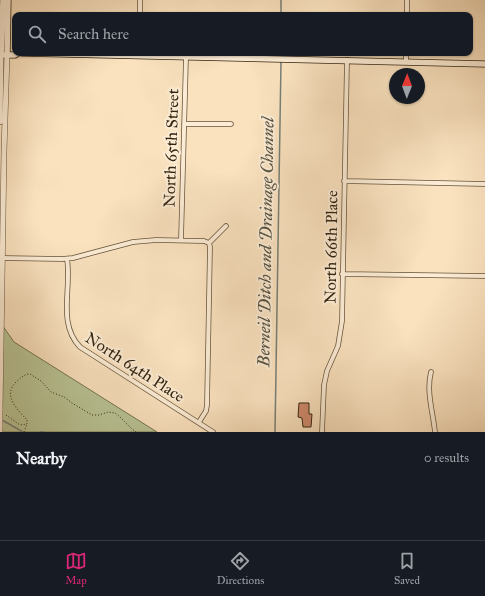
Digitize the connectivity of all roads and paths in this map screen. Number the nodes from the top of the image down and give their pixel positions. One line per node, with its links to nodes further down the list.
1 (3, 0): 7 (main road)
2 (8, 0): 7 (main road)
3 (140, 0): 5 (street)
4 (407, 0): 6 (street)
5 (140, 12)
6 (407, 12)
7 (3, 53): 14 (street)
8 (170, 56): 10 (main road)
9 (406, 56): 12 (street)
10 (186, 57): 11 (main road); 16 (street, North 65th Street)
11 (347, 60): 12 (main road); 19 (street, North 66th Place)
12 (406, 62): 13 (main road)
13 (485, 64)
14 (3, 99): 15 (street); 18 (street)
15 (0, 122)
16 (184, 124): 17 (street); 22 (street, North 65th Street)
17 (231, 124)
18 (2, 175): 24 (street)
19 (344, 181): 20 (street); 27 (street, North 66th Place)
20 (485, 184)
21 (226, 226): 23 (street)
22 (181, 240): 23 (street); 25 (street)
23 (209, 243): 32 (street)
24 (2, 258): 25 (street); 26 (street)
25 (67, 259): 32 (street, North 64th Place)
26 (1, 268): 30 (street)
27 (342, 274): 28 (street); 39 (street, North 66th Place)
28 (485, 276)
29 (431, 372): 40 (street)
30 (0, 410): 34 (street, bridge)
31 (7, 416): 33 (path)
32 (199, 422): 38 (street, North 64th Place)
33 (27, 424): 36 (path); 37 (path)
34 (0, 425): 35 (street)
35 (0, 432)
36 (24, 432)
37 (136, 432)
38 (213, 432)
39 (322, 432)
40 (435, 432)

